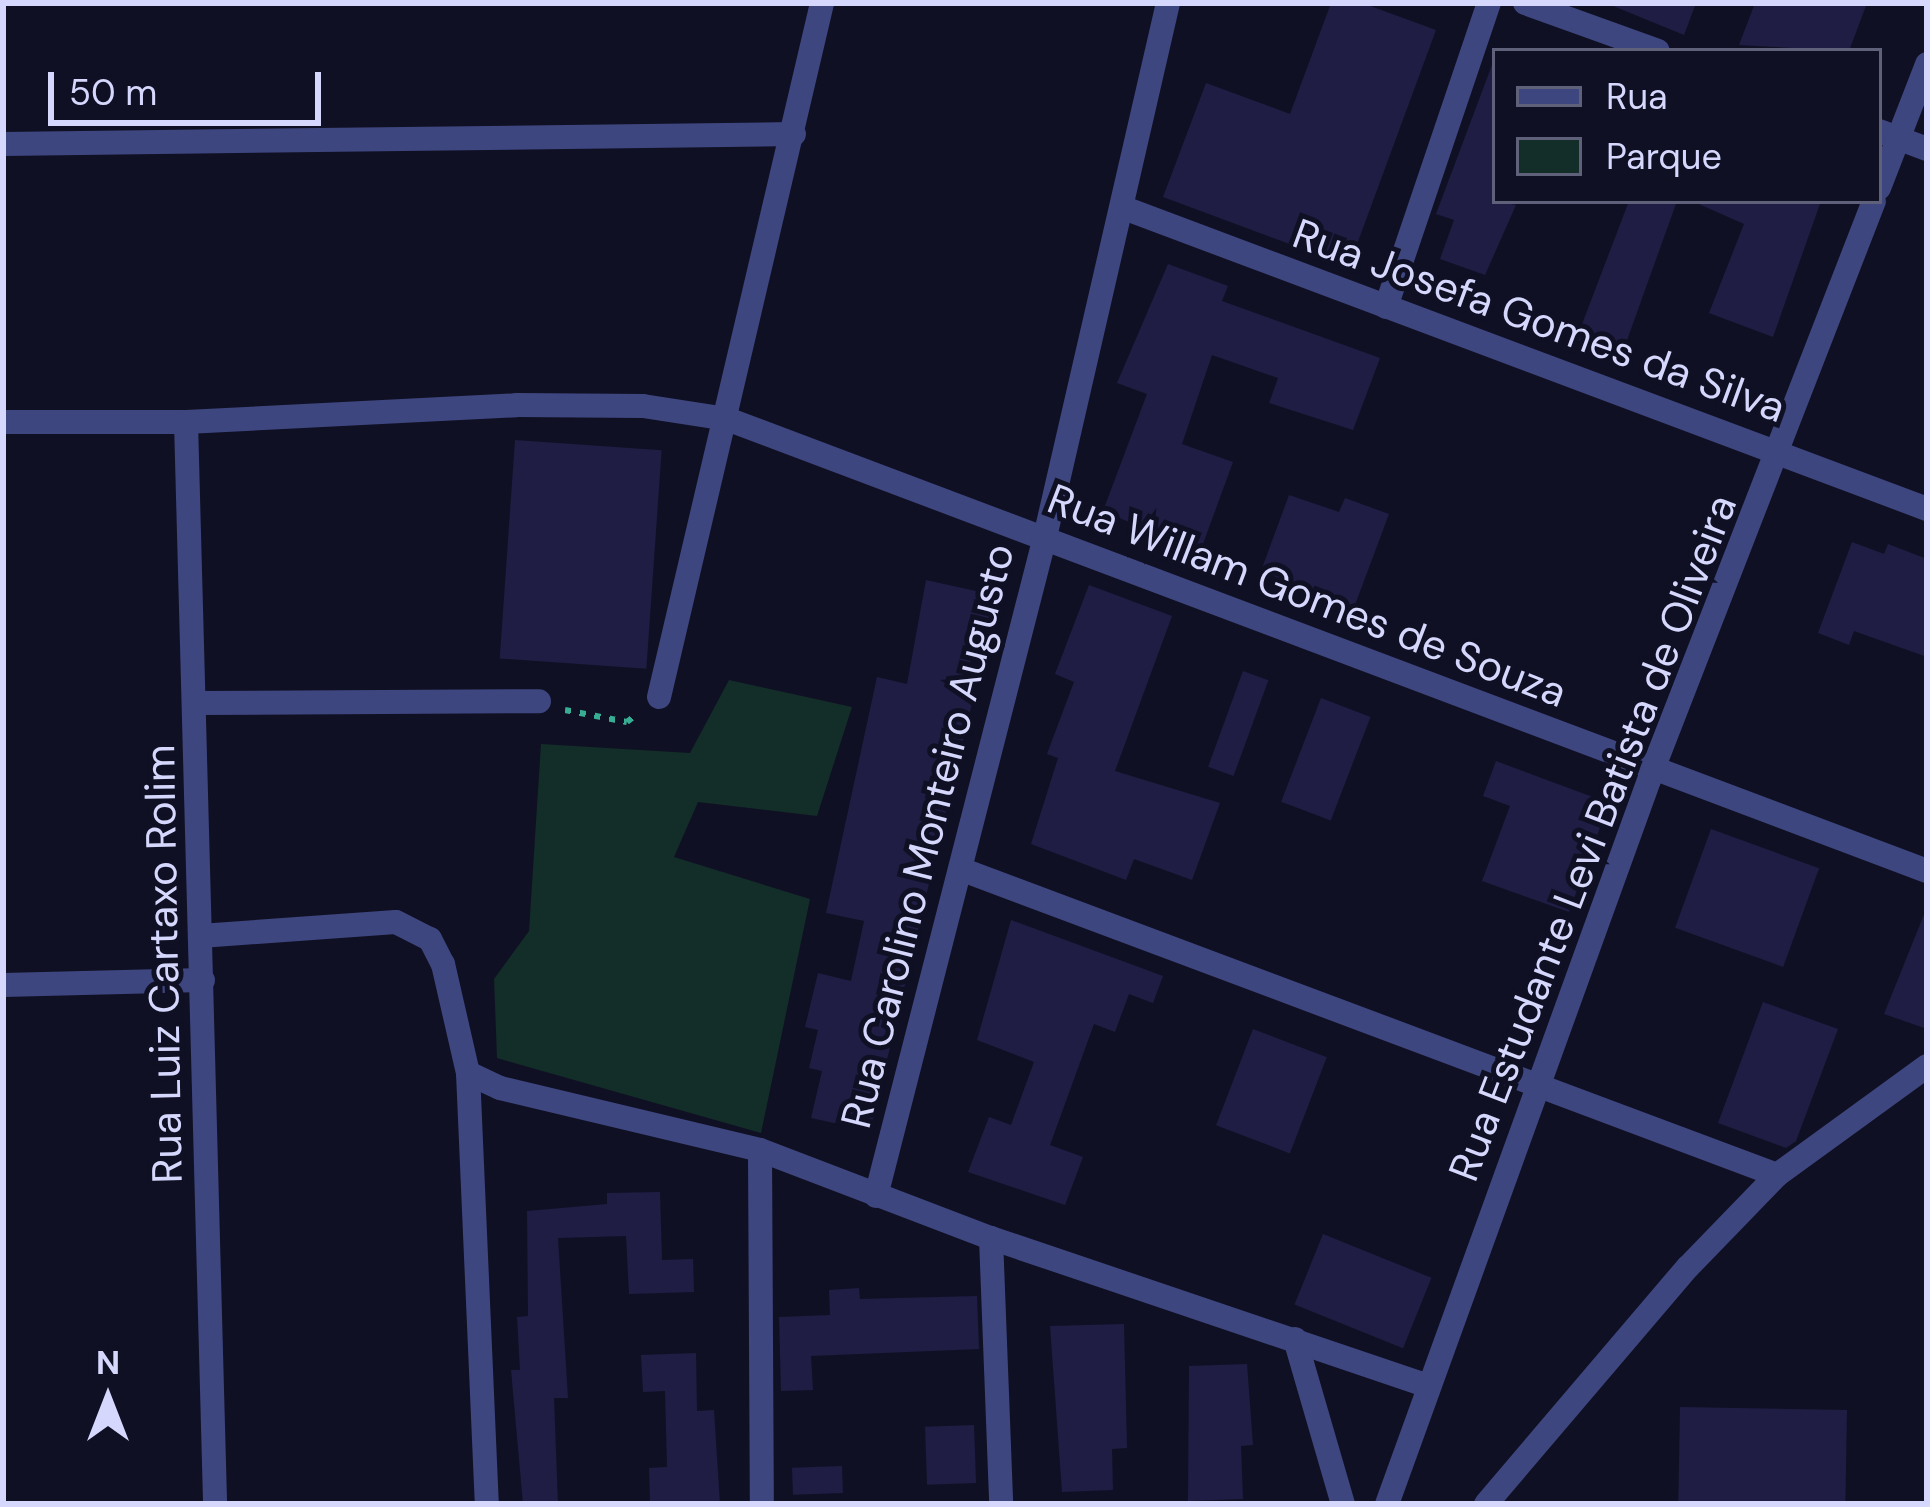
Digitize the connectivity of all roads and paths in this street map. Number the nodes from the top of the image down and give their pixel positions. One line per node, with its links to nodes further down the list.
1 (822, 3): 7 (street)
2 (1168, 3): 13 (street, Rua Carolino Monteiro Augusto)
3 (1489, 3): 14 (street)
4 (1525, 3): 5 (street)
5 (1650, 48)
6 (1927, 64): 8 (street)
7 (794, 134): 9 (street); 15 (street)
8 (1888, 134): 10 (street); 11 (street)
9 (3, 144)
10 (1927, 148)
11 (1882, 170)
12 (1873, 204): 18 (street, Rua Estudante Levi Batista de Oliveira)
13 (1124, 208): 14 (street, Rua Josefa Gomes da Silva); 20 (street, Rua Carolino Monteiro Augusto)
14 (1386, 307): 18 (street, Rua Josefa Gomes da Silva)
15 (727, 419): 17 (street, Rua Willam Gomes de Souza); 20 (street, Rua Willam Gomes de Souza); 21 (street)
16 (3, 422): 17 (street, Rua Willam Gomes de Souza)
17 (186, 422): 23 (street, Rua Luiz Cartaxo Rolim)
18 (1783, 452): 19 (street, Rua Josefa Gomes da Silva); 24 (street, Rua Estudante Levi Batista de Oliveira)
19 (1927, 509)
20 (1045, 537): 24 (street, Rua Willam Gomes de Souza); 25 (street, Rua Carolino Monteiro Augusto)
21 (659, 697): 22 (path)
22 (539, 701): 23 (street)
23 (197, 703): 27 (street, Rua Luiz Cartaxo Rolim)
24 (1653, 769): 26 (street, Rua Willam Gomes de Souza); 32 (street, Rua Estudante Levi Batista de Oliveira)
25 (963, 869): 32 (street); 35 (street, Rua Carolino Monteiro Augusto)
26 (1927, 871)
27 (200, 936): 28 (street, Rua Luiz Cartaxo Rolim); 31 (street)
28 (203, 980): 29 (street); 39 (street, Rua Luiz Cartaxo Rolim)
29 (3, 985)
30 (1927, 1066): 34 (street)
31 (468, 1072): 33 (street); 40 (street)
32 (1535, 1090): 34 (street); 38 (street, Rua Estudante Levi Batista de Oliveira)
33 (760, 1150): 35 (street); 41 (street)
34 (1778, 1175): 45 (street)
35 (876, 1196): 36 (street)
36 (991, 1238): 37 (street); 42 (street)
37 (1295, 1339): 38 (street); 43 (street)
38 (1429, 1386): 44 (street, Rua Estudante Levi Batista de Oliveira)
39 (214, 1504)
40 (487, 1504)
41 (762, 1504)
42 (1001, 1504)
43 (1343, 1504)
44 (1387, 1504)
45 (1486, 1504)

